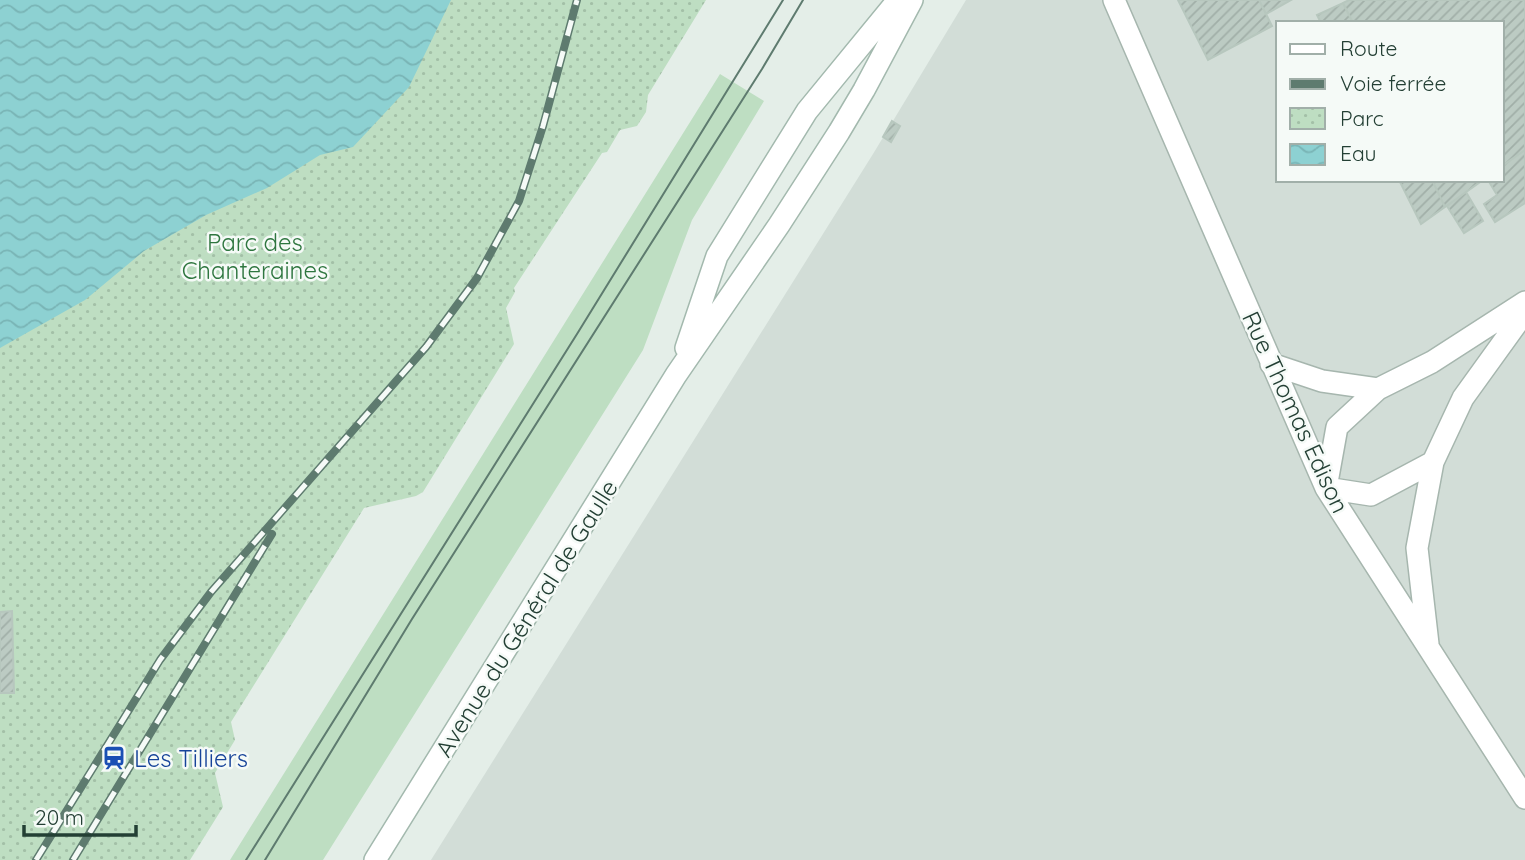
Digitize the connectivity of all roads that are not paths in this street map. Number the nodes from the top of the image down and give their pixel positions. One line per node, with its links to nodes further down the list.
1 (898, 0): 7 (street, Avenue du Général de Gaulle)
2 (912, 0): 7 (street, Avenue du Général de Gaulle)
3 (1114, 0): 6 (street, Rue Thomas Edison)
4 (1525, 302): 8 (street)
5 (1525, 312): 9 (street)
6 (1271, 364): 8 (street); 10 (street, Rue Thomas Edison)
7 (677, 375): 13 (street, Avenue du Général de Gaulle)
8 (1378, 389): 10 (street)
9 (1433, 463): 10 (street); 11 (street)
10 (1325, 488): 11 (street, Rue Thomas Edison)
11 (1429, 650): 12 (street, Rue Thomas Edison)
12 (1525, 798)
13 (375, 860)

